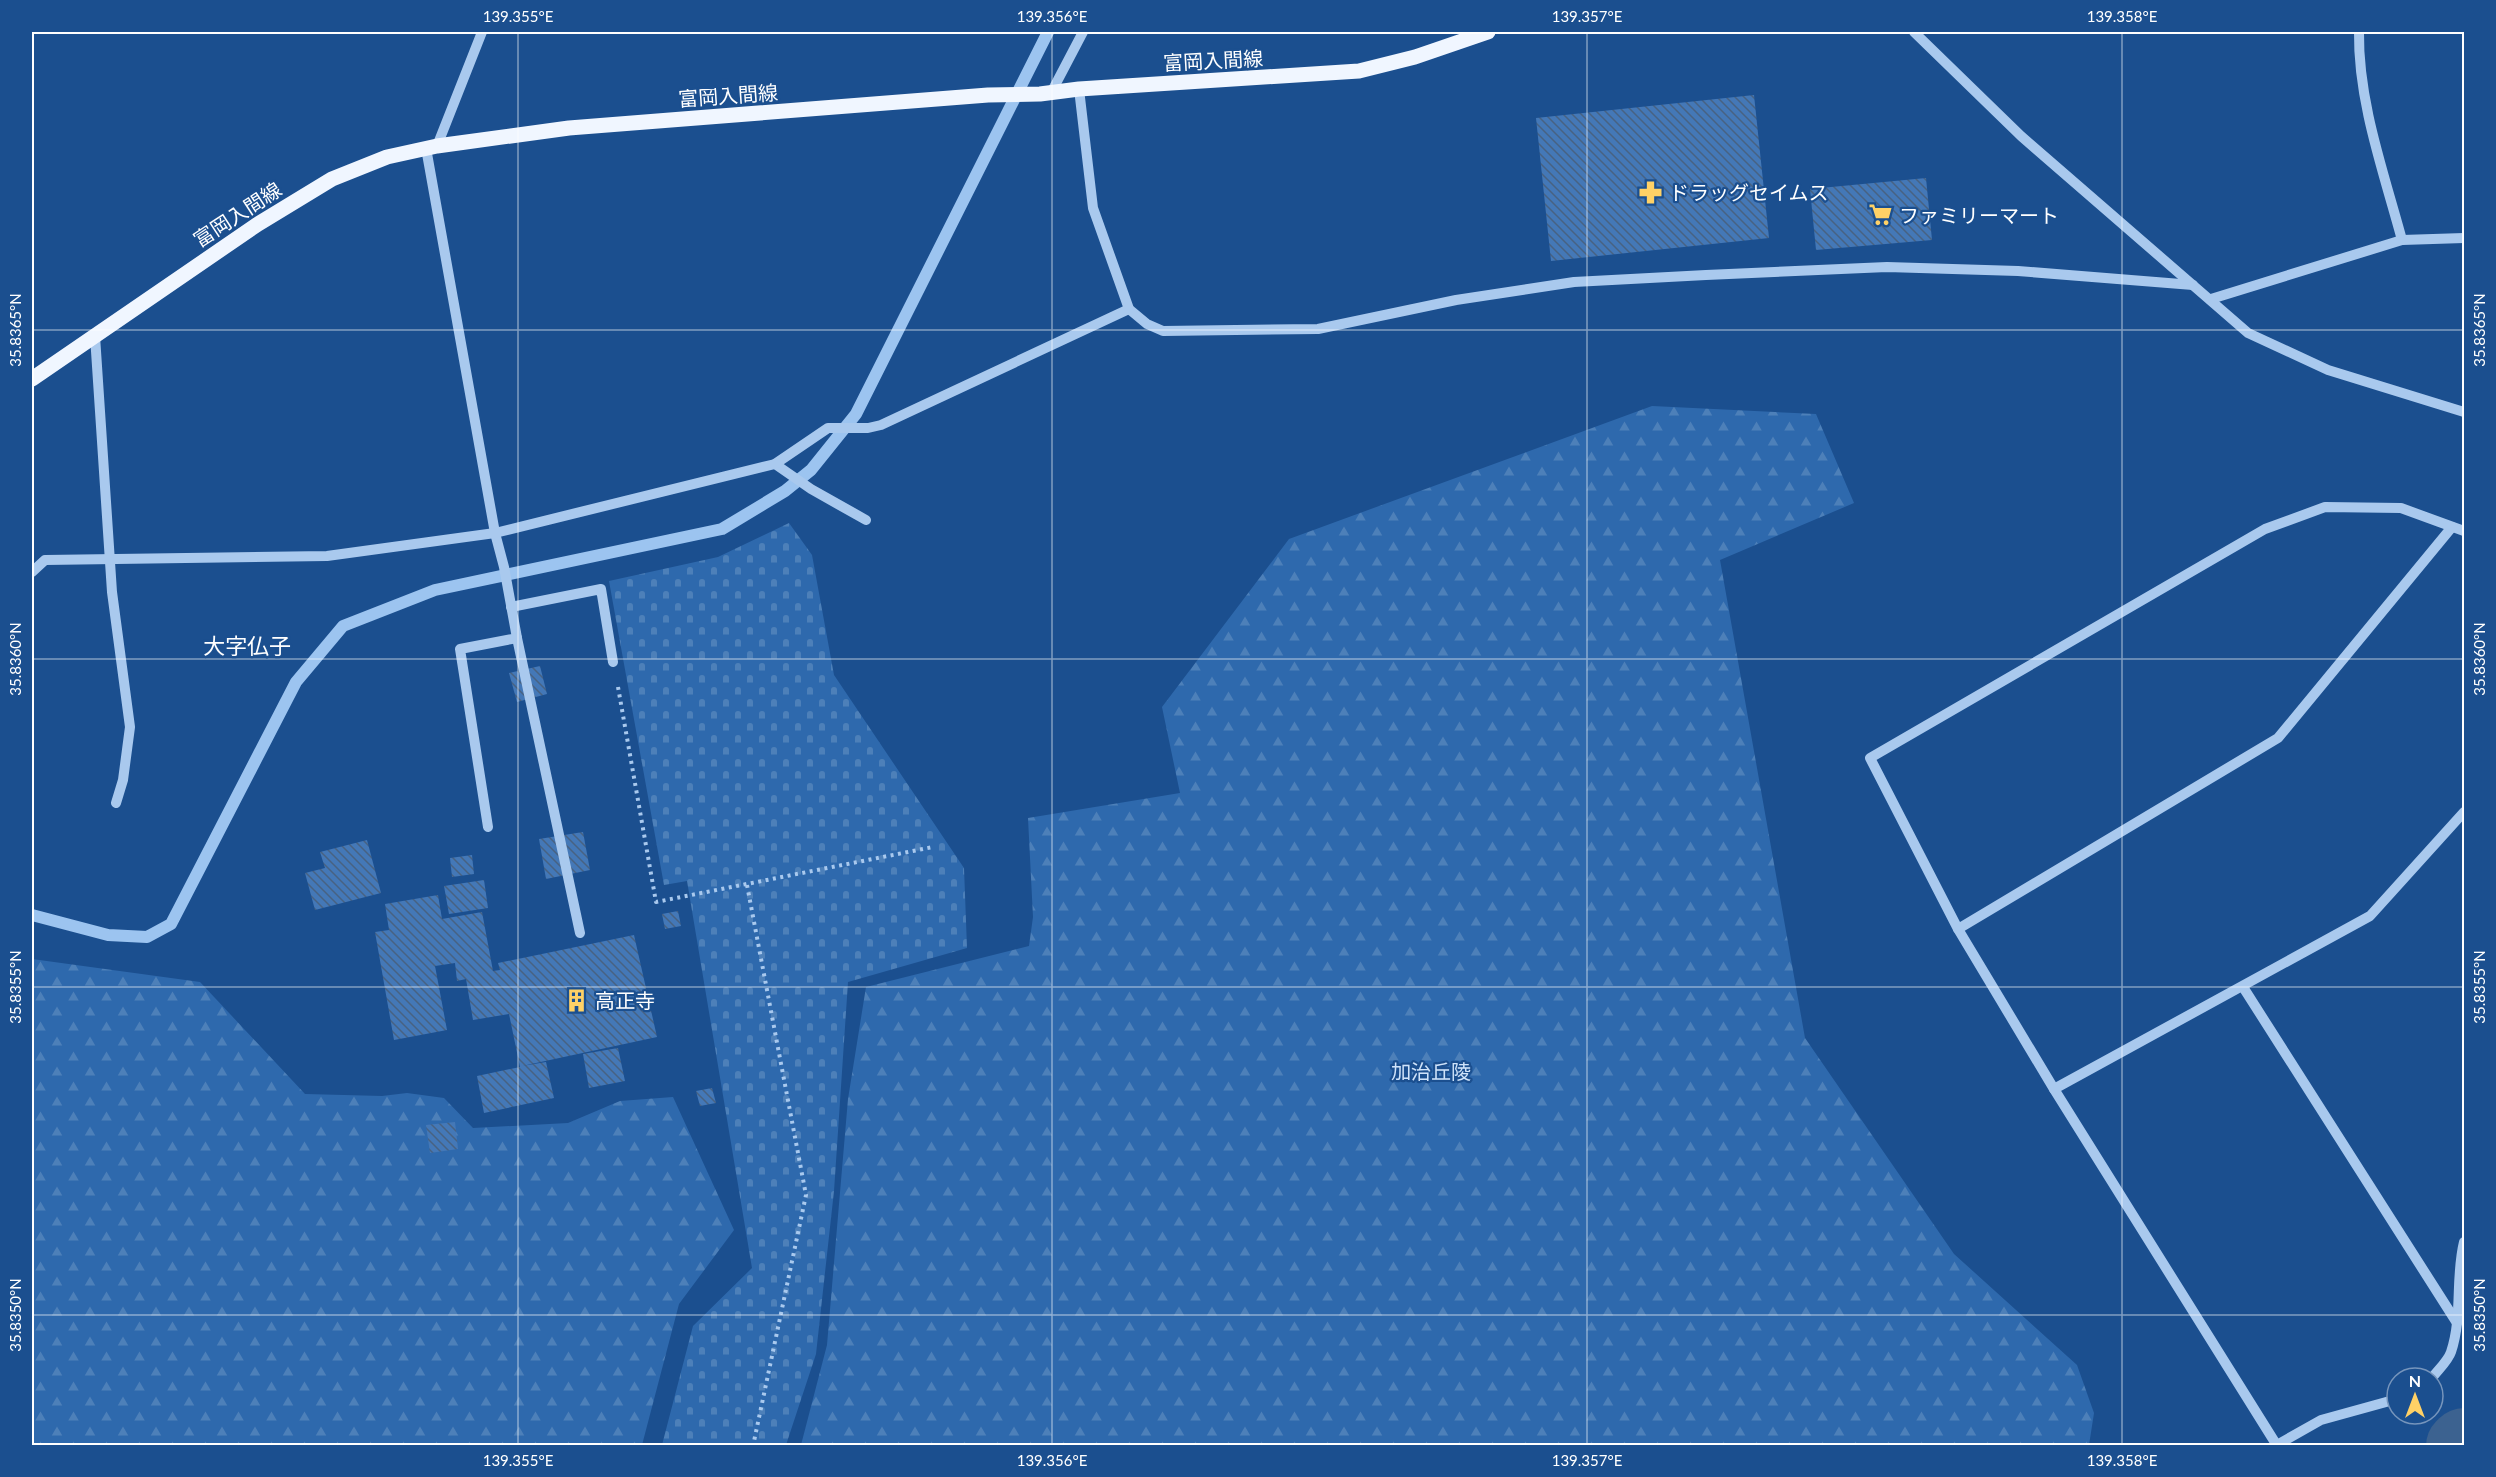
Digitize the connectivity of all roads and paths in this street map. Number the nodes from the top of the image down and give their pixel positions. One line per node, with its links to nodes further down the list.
1 (482, 32): 8 (street)
2 (1083, 32): 7 (street)
3 (1488, 32): 6 (main road, 富岡入間線)
4 (1914, 32): 11 (street)
5 (2359, 32): 10 (street)
6 (1079, 89): 7 (main road, 富岡入間線); 13 (street)
7 (1046, 93): 8 (main road, 富岡入間線)
8 (431, 147): 14 (main road, 富岡入間線); 21 (street)
9 (2464, 238): 10 (street)
10 (2402, 240): 12 (street)
11 (2193, 285): 12 (street); 13 (street)
12 (2211, 299): 16 (street)
13 (1130, 309): 17 (street)
14 (95, 336): 15 (main road, 富岡入間線); 22 (street)
15 (32, 379)
16 (2464, 412)
17 (775, 464): 18 (street); 21 (street)
18 (866, 520)
19 (2452, 527): 20 (street); 32 (street); 32 (street)
20 (2464, 531)
21 (495, 533): 22 (street); 24 (street)
22 (110, 558): 23 (street); 27 (street)
23 (32, 572)
24 (511, 607): 25 (street); 26 (street)
25 (517, 638): 29 (street); 33 (street)
26 (613, 662): 31 (path)
27 (116, 802)
28 (2464, 812): 34 (street)
29 (488, 827)
30 (933, 847): 31 (path)
31 (747, 885): 41 (path)
32 (1958, 929): 35 (street)
33 (580, 933)
34 (2243, 987): 35 (street); 37 (street)
35 (2054, 1089): 40 (street)
36 (2464, 1242): 37 (street)
37 (2457, 1323): 38 (street)
38 (2442, 1366)
39 (2385, 1402): 40 (street)
40 (2275, 1445)
41 (753, 1446)

